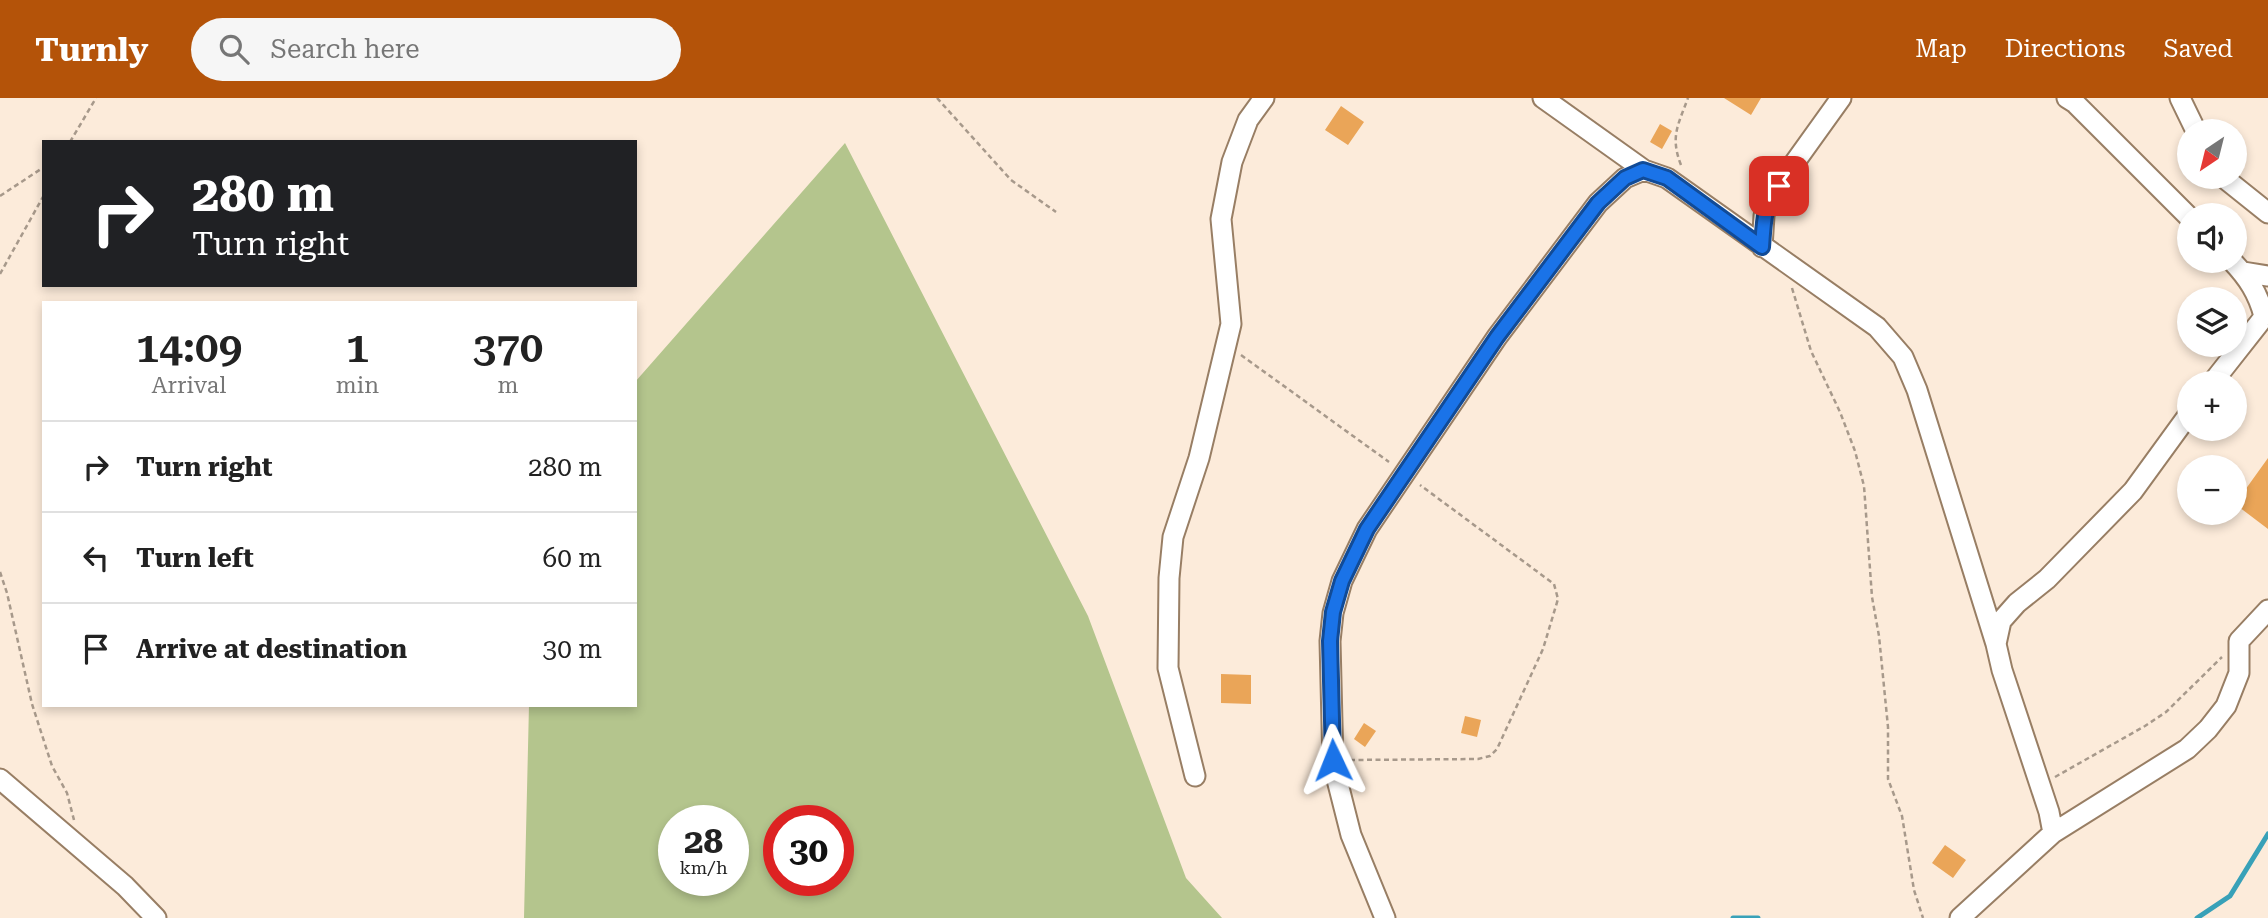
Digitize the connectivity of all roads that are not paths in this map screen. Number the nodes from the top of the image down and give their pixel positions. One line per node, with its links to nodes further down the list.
1 (1264, 98): 20 (street)
2 (1543, 98): 7 (street)
3 (1841, 98): 11 (street)
4 (2180, 98): 6 (street)
5 (2074, 100): 9 (street)
6 (2190, 119)
7 (1643, 170): 11 (street); 24 (street)
8 (2237, 189): 10 (street)
9 (2177, 205)
10 (2268, 213)
11 (1762, 247): 19 (street)
12 (2247, 270): 14 (street)
13 (2242, 273): 15 (street)
14 (2268, 276)
15 (2266, 314): 16 (street)
16 (2221, 371)
17 (2177, 430): 19 (street)
18 (2268, 610): 22 (street)
19 (1996, 644): 22 (street)
20 (1195, 776)
21 (0, 779): 23 (street)
22 (2053, 834): 25 (street)
23 (156, 918)
24 (1385, 918)
25 (1960, 918)

